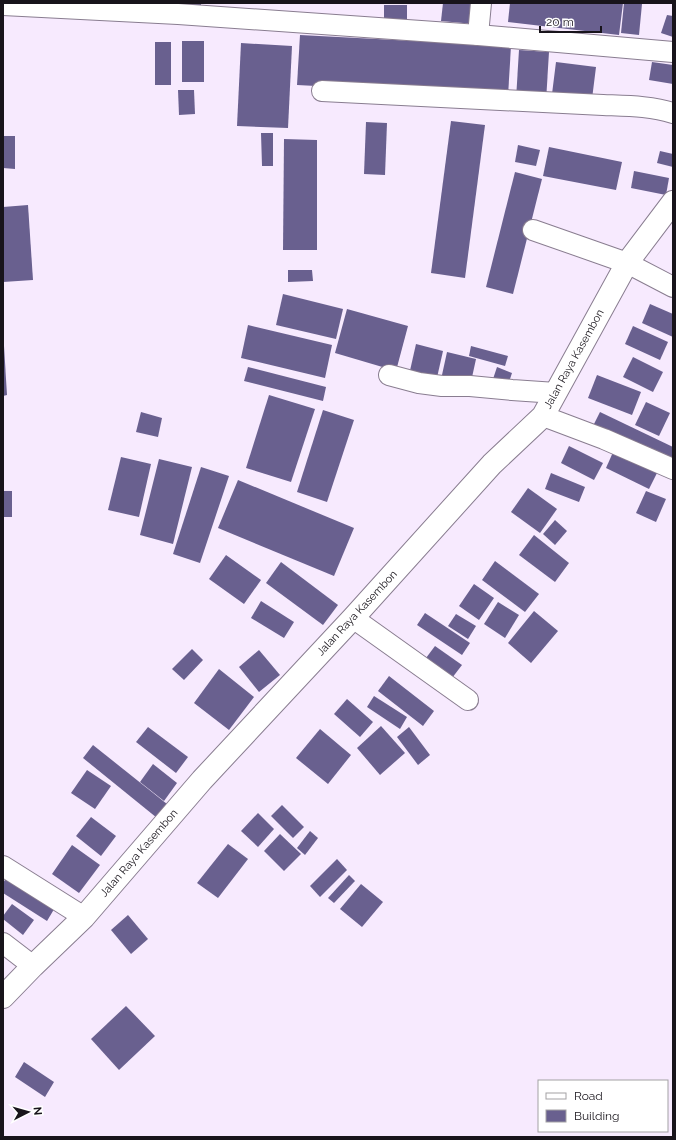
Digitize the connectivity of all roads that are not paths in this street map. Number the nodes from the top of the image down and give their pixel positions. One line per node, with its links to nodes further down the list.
1 (481, 3): 3 (street)
2 (3, 4): 3 (street)
3 (478, 35): 4 (street)
4 (673, 52)
5 (322, 91): 6 (street)
6 (673, 113)
7 (673, 202): 9 (main road, Jalan Raya Kasembon)
8 (534, 230): 9 (street)
9 (627, 264): 10 (street); 12 (main road, Jalan Raya Kasembon)
10 (673, 287)
11 (388, 375): 12 (street)
12 (556, 393): 13 (main road, Jalan Raya Kasembon)
13 (543, 416): 14 (street); 15 (main road, Jalan Raya Kasembon)
14 (673, 469)
15 (353, 618): 16 (street); 18 (main road, Jalan Raya Kasembon)
16 (468, 700)
17 (3, 866): 18 (street)
18 (84, 917): 20 (main road, Jalan Raya Kasembon)
19 (3, 943): 20 (street)
20 (33, 966): 21 (main road, Jalan Raya Kasembon)
21 (3, 997)

